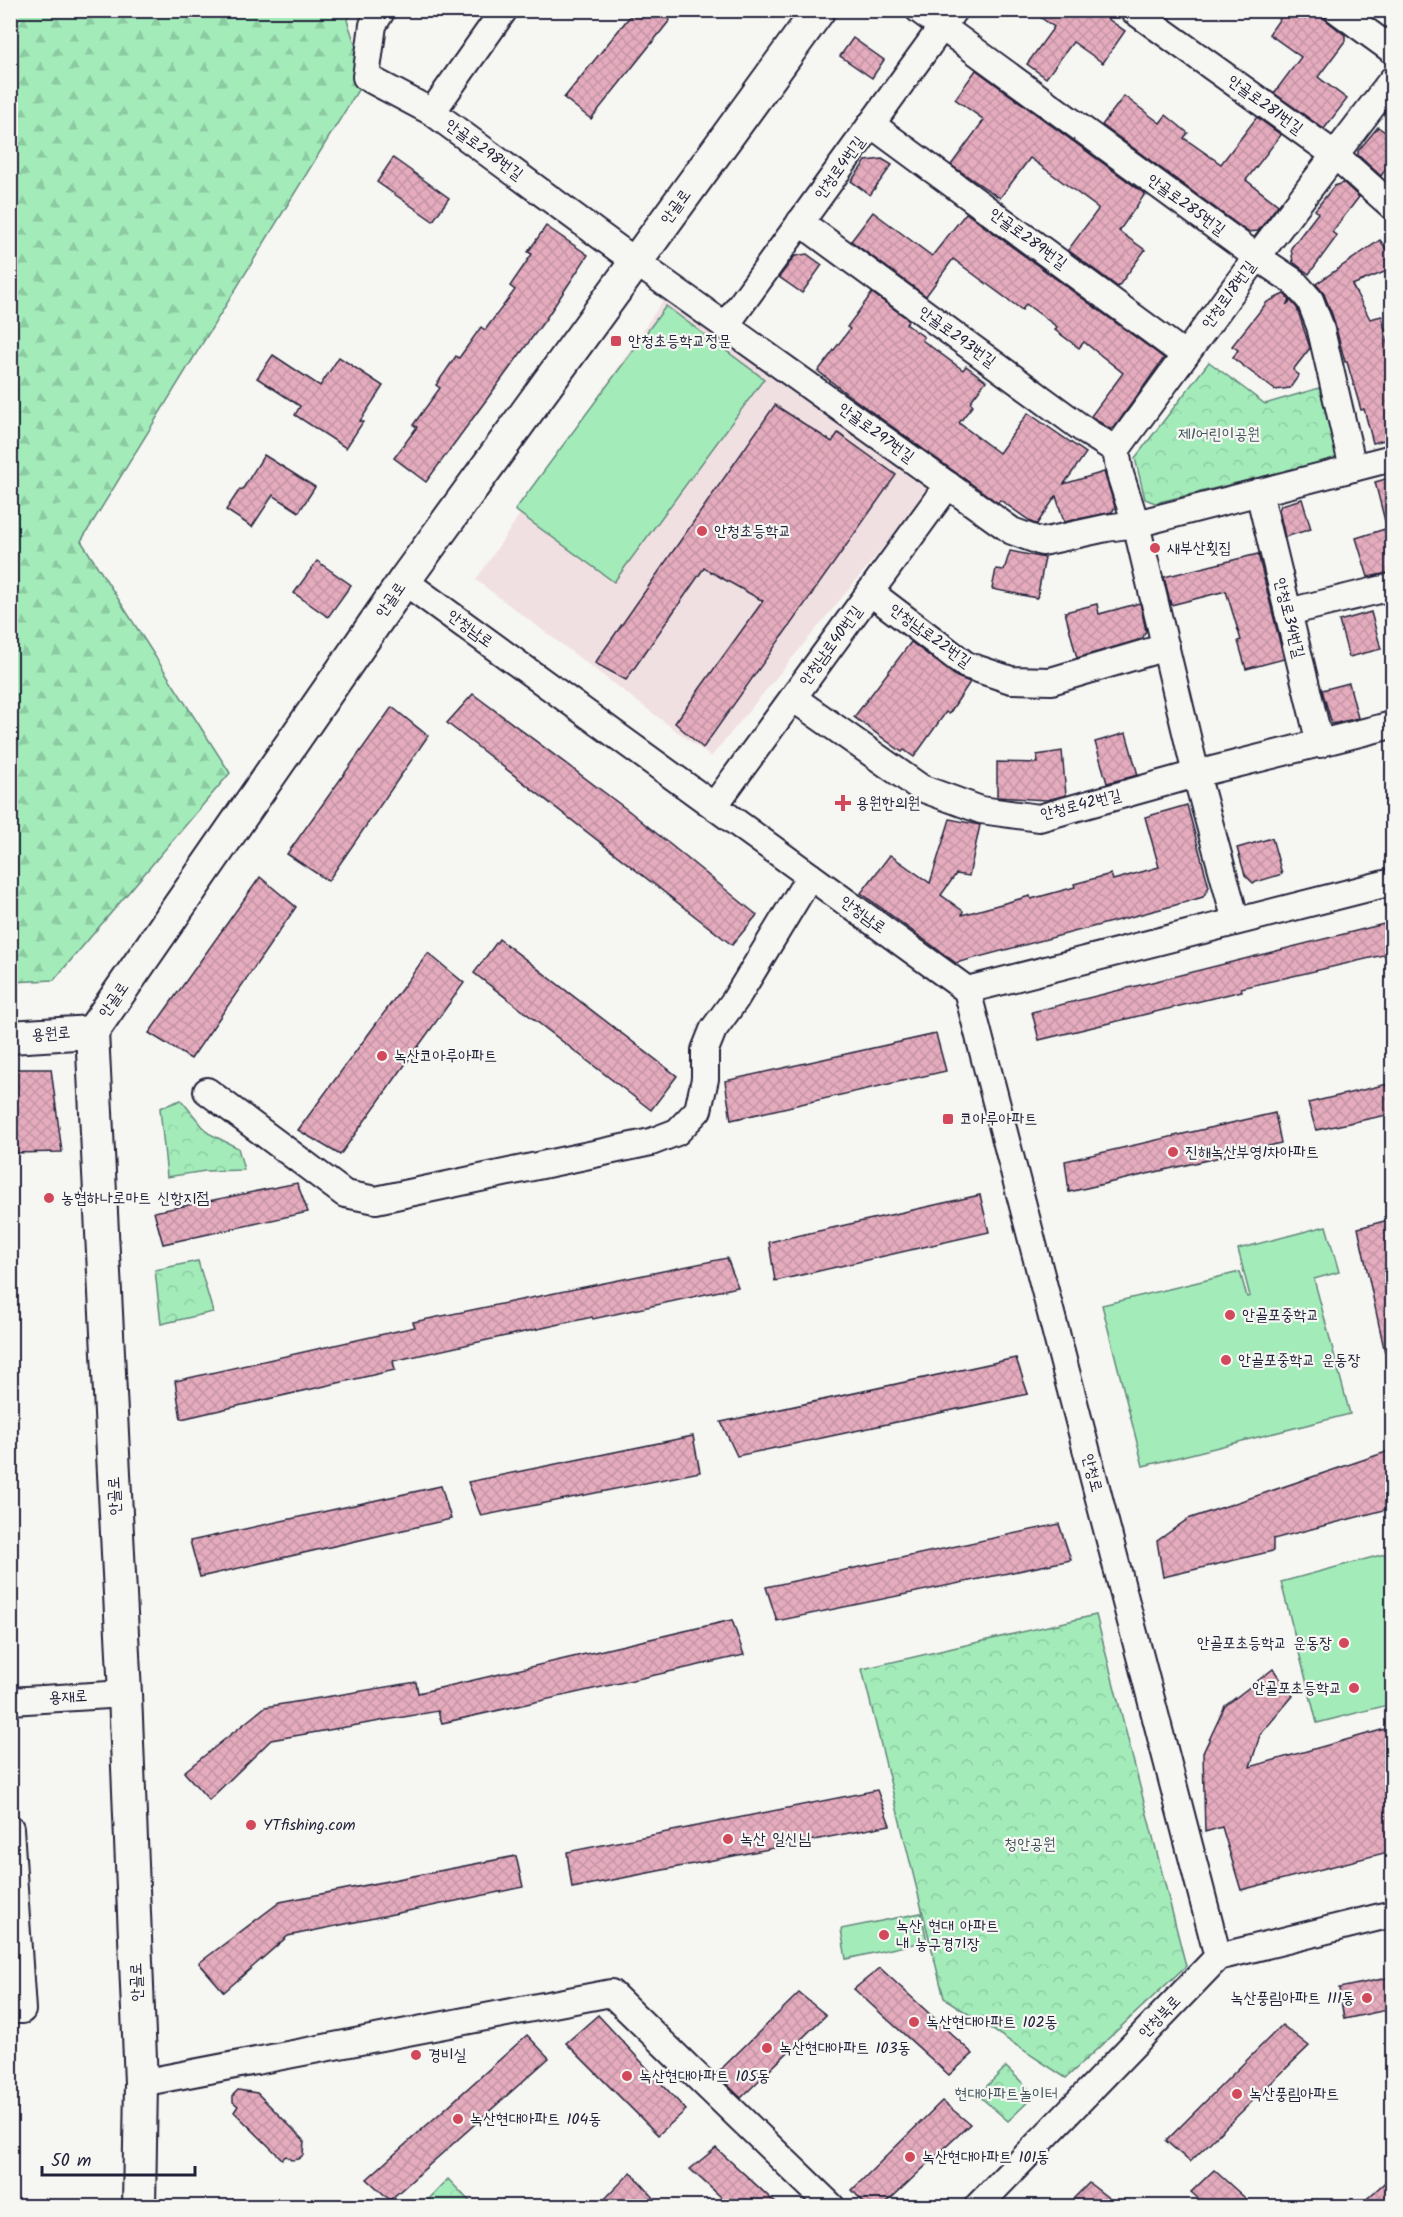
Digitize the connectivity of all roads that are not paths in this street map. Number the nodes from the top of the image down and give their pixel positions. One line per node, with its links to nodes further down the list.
1 (382, 10): 10 (street)
2 (504, 10): 10 (street, 안골로298번길)
3 (819, 10): 16 (main road, 안골로)
4 (919, 10): 7 (street, 안골로285번길)
5 (1133, 10): 12 (street, 안골로281번길)
6 (1337, 10): 8 (street)
7 (948, 18): 11 (street, 안청로4번길); 15 (street, 안골로285번길)
8 (1392, 50)
9 (1392, 80): 12 (street, 안청로18번길)
10 (432, 112): 16 (street, 안골로298번길)
11 (871, 124): 14 (street, 안청로4번길); 18 (street, 안골로289번길)
12 (1335, 155): 13 (street, 안골로281번길); 15 (street, 안청로18번길)
13 (1392, 207)
14 (800, 222): 17 (street, 안청로4번길); 19 (street, 안골로293번길)
15 (1257, 257): 18 (street, 안청로18번길); 21 (street, 안골로285번길)
16 (636, 261): 17 (street, 안골로297번길); 25 (main road, 안골로)
17 (726, 325): 22 (street, 안골로297번길)
18 (1185, 355): 19 (street, 안청로18번길)
19 (1116, 450): 24 (street)
20 (1392, 458): 21 (street)
21 (1353, 468): 23 (street)
22 (948, 485): 24 (street, 안골로297번길); 27 (street, 안청남로40번길)
23 (1259, 492): 24 (street); 28 (street, 안청로34번길)
24 (1136, 524): 29 (street)
25 (405, 581): 34 (street, 안청남로); 39 (main road, 안골로)
26 (1392, 587): 28 (street)
27 (870, 592): 29 (street, 안청남로22번길); 30 (street, 안청남로40번길)
28 (1288, 612): 32 (street, 안청로34번길)
29 (1166, 647): 33 (street)
30 (793, 698): 33 (street, 안청로42번길); 34 (street, 안청남로40번길)
31 (1392, 725): 32 (street, 안청로42번길)
32 (1320, 744): 33 (street, 안청로42번길)
33 (1196, 774): 37 (street)
34 (714, 806): 35 (street, 안청남로)
35 (810, 876): 38 (street, 안청남로); 41 (street)
36 (1392, 882): 37 (street)
37 (1236, 921): 38 (street)
38 (967, 990): 47 (street, 안청로)
39 (92, 1032): 40 (main road, 용원로); 42 (main road, 안골로)
40 (10, 1037)
41 (207, 1091)
42 (125, 1694): 43 (street, 용재로); 49 (main road, 안골로)
43 (10, 1701)
44 (10, 1828): 45 (street)
45 (12, 1870): 48 (street)
46 (1392, 1914): 47 (street)
47 (1218, 1957): 52 (street, 안청북로)
48 (10, 2010)
49 (141, 2083): 50 (main road, 안골로); 51 (street)
50 (139, 2206)
51 (831, 2206)
52 (978, 2206)

